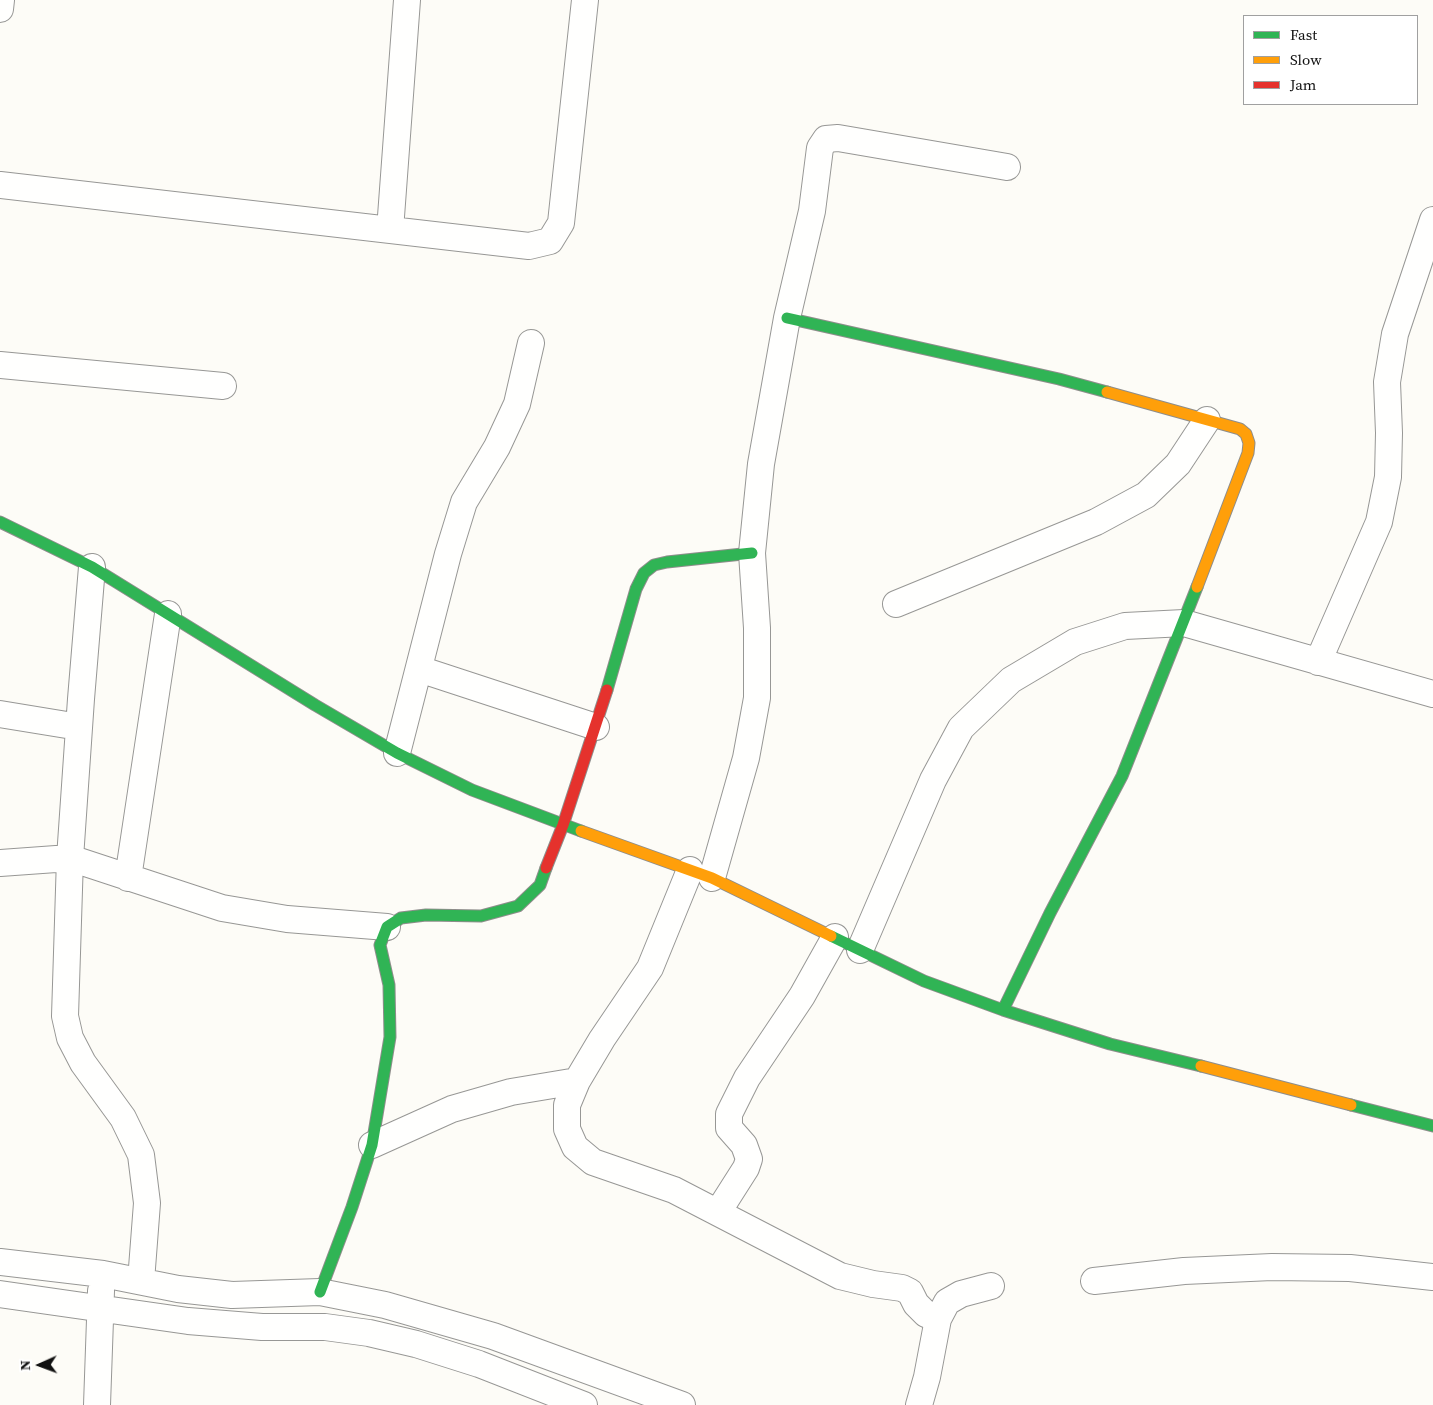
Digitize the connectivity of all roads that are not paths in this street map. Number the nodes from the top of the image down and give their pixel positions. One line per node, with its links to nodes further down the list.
1 (1, 0): 4 (street)
2 (407, 0): 8 (street)
3 (585, 0): 8 (street)
4 (0, 9)
5 (1007, 167): 9 (street)
6 (0, 186): 8 (street)
7 (1433, 220): 20 (street)
8 (390, 230)
9 (788, 318): 13 (street); 15 (street)
10 (531, 343): 21 (street)
11 (0, 365): 12 (street)
12 (223, 386)
13 (1207, 420): 17 (street); 19 (street)
14 (0, 522): 16 (street)
15 (752, 553): 25 (street); 30 (street)
16 (92, 566): 18 (street); 24 (street)
17 (896, 604)
18 (168, 614): 26 (street); 31 (street)
19 (1184, 624): 20 (street); 34 (street); 35 (street)
20 (1318, 662): 22 (street)
21 (419, 669): 25 (street); 26 (street)
22 (1433, 694)
23 (0, 714): 24 (street)
24 (79, 727): 28 (street)
25 (596, 727): 27 (street)
26 (397, 753): 27 (street)
27 (563, 825): 30 (street); 32 (street)
28 (70, 858): 29 (street); 31 (street); 42 (street)
29 (0, 863)
30 (701, 874): 33 (street); 36 (street)
31 (128, 878): 32 (street)
32 (387, 927): 38 (street)
33 (835, 937): 34 (street); 39 (street)
34 (860, 950): 35 (street)
35 (1004, 1010): 37 (street)
36 (577, 1081): 38 (street); 39 (street)
37 (1433, 1126)
38 (372, 1144): 46 (street)
39 (718, 1212): 48 (street)
40 (0, 1262): 45 (street)
41 (1433, 1277): 43 (street)
42 (141, 1281): 45 (street); 46 (street)
43 (1094, 1281)
44 (991, 1286): 48 (street)
45 (102, 1291): 47 (street); 49 (street); 50 (street)
46 (320, 1292): 51 (street)
47 (0, 1294)
48 (938, 1319): 52 (street)
49 (97, 1405)
50 (584, 1405)
51 (682, 1405)
52 (920, 1405)

